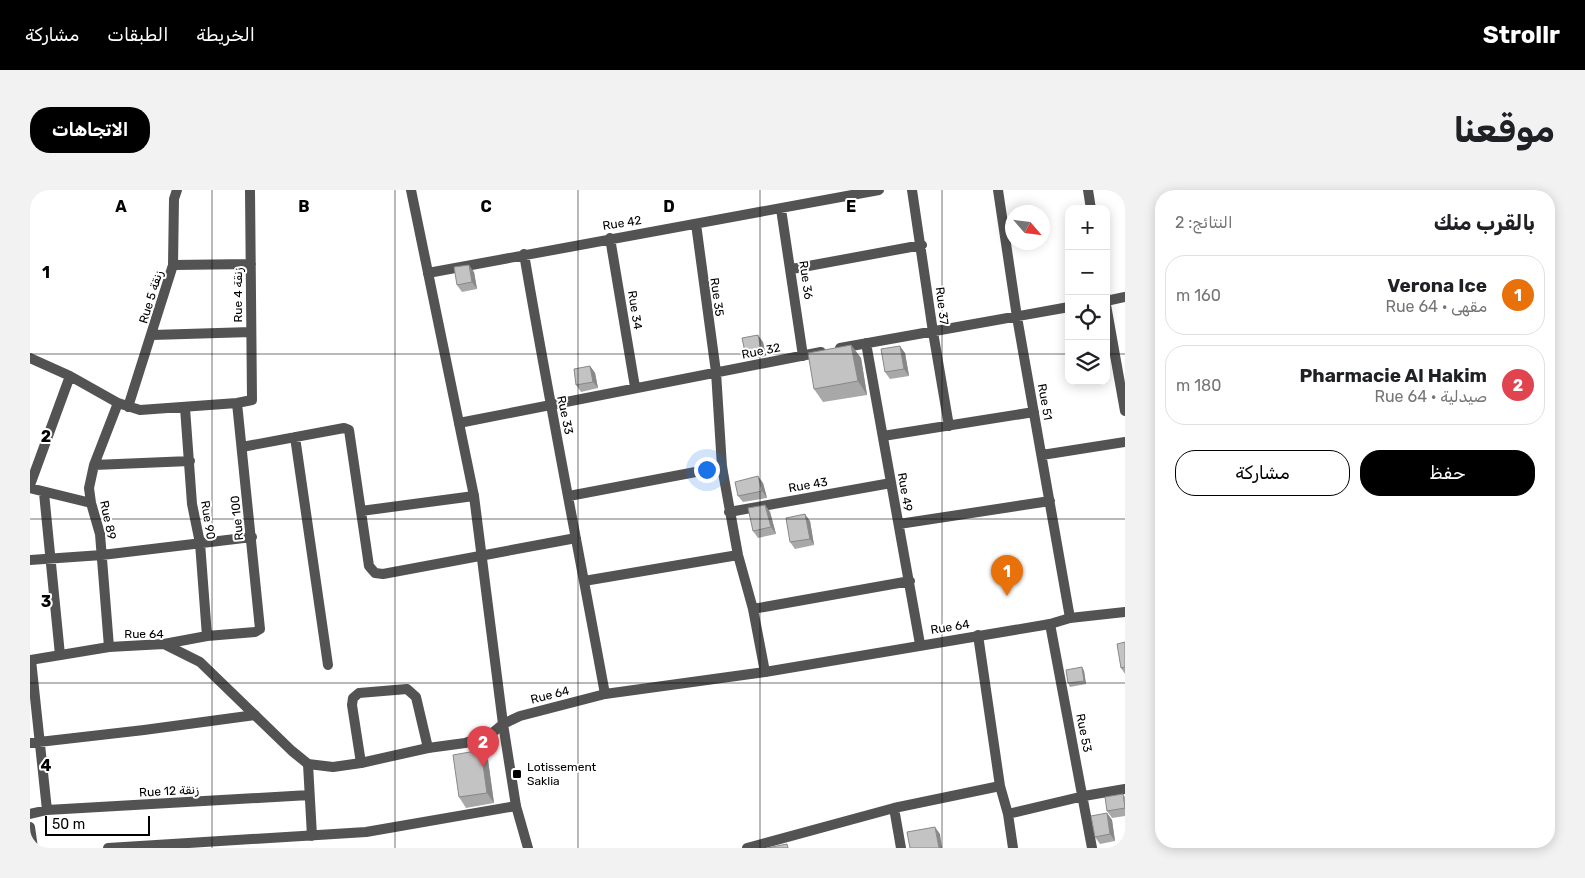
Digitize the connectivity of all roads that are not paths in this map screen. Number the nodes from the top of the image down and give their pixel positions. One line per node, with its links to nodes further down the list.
1 (177, 190): 15 (street, Rue 5 زنقة)
2 (250, 190): 14 (street, Rue 4 زنقة)
3 (411, 190): 17 (street)
4 (879, 190): 9 (street, Rue 42)
5 (912, 190): 12 (street, Rue 37)
6 (998, 190): 21 (street, Rue 51)
7 (1088, 190): 8 (street)
8 (1090, 205)
9 (781, 209): 10 (street, Rue 42); 16 (street, Rue 36)
10 (696, 224): 11 (street, Rue 42); 29 (street, Rue 35)
11 (610, 238): 13 (street, Rue 42); 31 (street, Rue 34)
12 (922, 246): 16 (street); 24 (street, Rue 37)
13 (524, 254): 17 (street, Rue 42); 34 (street, Rue 33)
14 (251, 264): 15 (street); 23 (street, Rue 4 زنقة)
15 (173, 265): 25 (street, Rue 5 زنقة)
16 (792, 268): 27 (street, Rue 36)
17 (428, 273): 38 (street)
18 (1125, 297): 19 (street)
19 (1110, 300)
20 (1065, 309): 21 (street, Rue 32)
21 (1017, 317): 24 (street, Rue 32); 37 (street, Rue 51)
22 (1110, 327): 36 (street)
23 (251, 332): 25 (street); 32 (street, Rue 4 زنقة)
24 (933, 332): 26 (street, Rue 32); 39 (street, Rue 37)
25 (152, 335): 33 (street, Rue 5 زنقة)
26 (866, 343): 27 (street, Rue 32); 40 (street, Rue 49)
27 (803, 356): 29 (street, Rue 32)
28 (30, 358): 30 (street)
29 (716, 372): 31 (street, Rue 32); 47 (street, Rue 35)
30 (70, 376): 33 (street); 49 (street)
31 (635, 387): 34 (street, Rue 32)
32 (237, 403): 35 (street); 43 (street, Rue 100)
33 (123, 405): 35 (street); 46 (street, Rue 89)
34 (549, 405): 38 (street, Rue 32); 52 (street, Rue 33)
35 (185, 408): 45 (street, Rue 90)
36 (1125, 411)
37 (1034, 412): 39 (street); 44 (street, Rue 51)
38 (459, 423): 51 (street)
39 (950, 426): 40 (street)
40 (883, 436): 48 (street, Rue 49)
41 (295, 437): 43 (street); 55 (street); 79 (street)
42 (1125, 442): 44 (street)
43 (242, 447): 58 (street, Rue 100)
44 (1042, 455): 53 (street, Rue 51)
45 (190, 461): 46 (street); 60 (street, Rue 90)
46 (94, 465): 54 (street, Rue 89)
47 (722, 468): 52 (street); 56 (street, Rue 35)
48 (891, 483): 56 (street, Rue 43); 57 (street, Rue 49)
49 (30, 487): 50 (street)
50 (44, 492): 54 (street); 64 (street)
51 (474, 496): 55 (street); 62 (street)
52 (569, 496): 59 (street, Rue 33)
53 (1050, 501): 57 (street); 70 (street, Rue 51)
54 (91, 503): 61 (street, Rue 89)
55 (360, 511): 62 (street)
56 (729, 512): 63 (street, Rue 35)
57 (898, 524): 67 (street, Rue 49)
58 (252, 537): 60 (street); 73 (street, Rue 100)
59 (576, 538): 62 (street); 66 (street, Rue 33)
60 (200, 543): 61 (street); 73 (street, Rue 90)
61 (102, 555): 64 (street); 76 (street, Rue 89)
62 (481, 555): 83 (street)
63 (738, 555): 66 (street); 68 (street, Rue 35)
64 (52, 558): 65 (street); 77 (street)
65 (30, 560)
66 (584, 581): 81 (street, Rue 33)
67 (910, 581): 68 (street); 75 (street, Rue 49)
68 (752, 609): 80 (street, Rue 35)
69 (1125, 612): 70 (street, Rue 64)
70 (1070, 618): 71 (street, Rue 64)
71 (1050, 624): 72 (street, Rue 64); 91 (street, Rue 53)
72 (978, 635): 75 (street, Rue 64); 88 (street)
73 (207, 636): 74 (street)
74 (164, 644): 76 (street, Rue 64); 82 (street, Rue 64)
75 (920, 644): 80 (street, Rue 64)
76 (109, 647): 77 (street, Rue 64)
77 (60, 655): 78 (street, Rue 64)
78 (30, 660): 84 (street)
79 (328, 665)
80 (765, 672): 81 (street, Rue 64)
81 (605, 694): 83 (street, Rue 64)
82 (255, 715): 84 (street); 87 (street, Rue 64)
83 (503, 724): 85 (street, Rue 64); 92 (street)
84 (34, 742): 94 (street)
85 (428, 748): 86 (street, Rue 64); 86 (street)
86 (361, 763): 87 (street, Rue 64)
87 (308, 764): 90 (street)
88 (1000, 786): 93 (street); 96 (street)
89 (1125, 789): 91 (street)
90 (309, 795): 94 (street, Rue 12 زنقة); 98 (street)
91 (1084, 796): 96 (street); 106 (street, Rue 53)
92 (516, 806): 98 (street); 102 (street)
93 (894, 808): 103 (street); 104 (street)
94 (47, 810): 95 (street, Rue 12 زنقة)
95 (30, 814)
96 (1008, 814): 105 (street)
97 (30, 827): 100 (street)
98 (312, 836): 99 (street)
99 (287, 843): 101 (street)
100 (33, 848)
101 (108, 848)
102 (528, 848)
103 (747, 848)
104 (901, 848)
105 (1013, 848)
106 (1092, 848)

